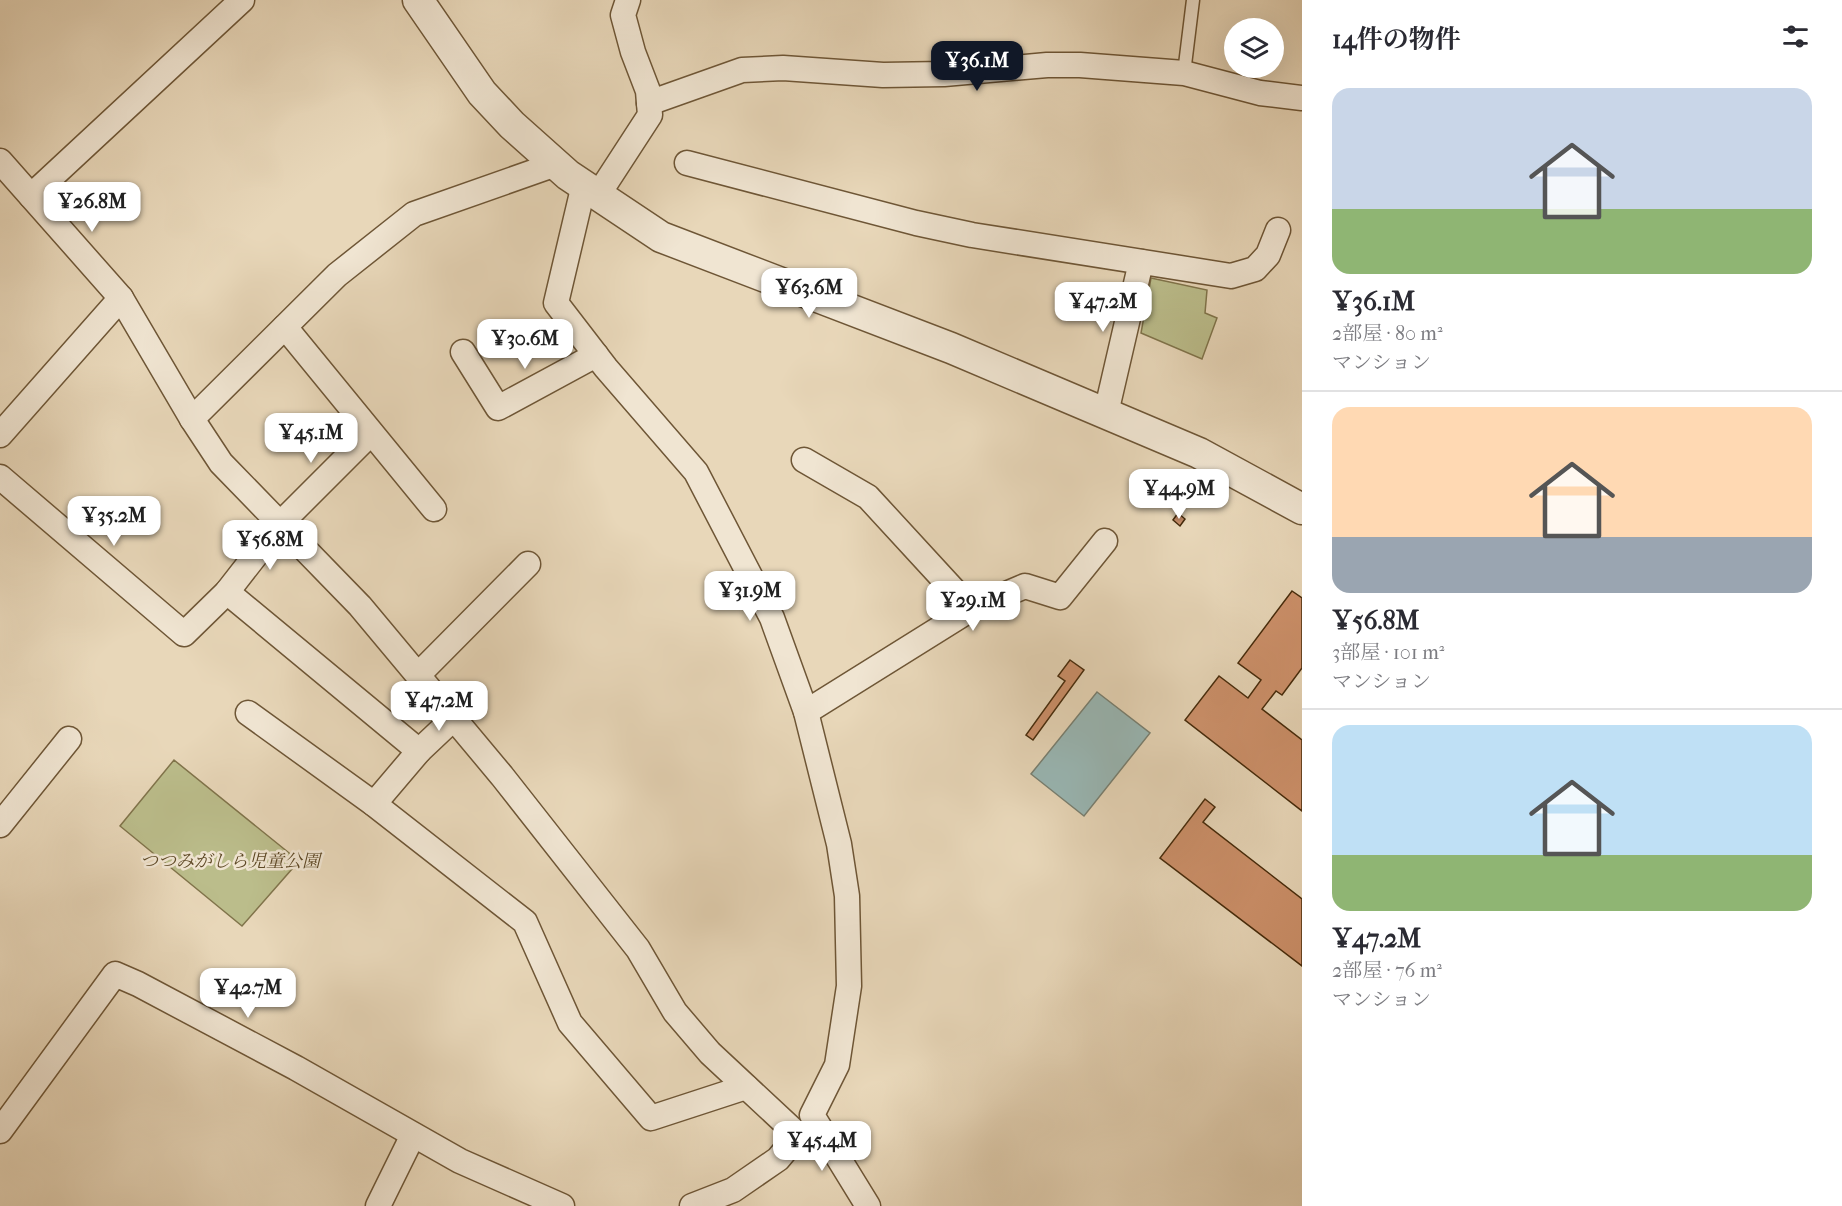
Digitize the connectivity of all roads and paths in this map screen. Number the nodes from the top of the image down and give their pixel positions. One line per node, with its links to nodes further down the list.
1 (242, 0): 11 (street)
2 (418, 0): 10 (street)
3 (628, 0): 7 (street)
4 (1193, 0): 5 (lane)
5 (1184, 73): 6 (street); 7 (street)
6 (1302, 98)
7 (649, 103): 12 (street)
8 (0, 161): 11 (street)
9 (687, 163): 14 (street)
10 (556, 164): 12 (street); 16 (street)
11 (31, 196): 15 (street)
12 (589, 196): 18 (street); 19 (street)
13 (1278, 230): 14 (street)
14 (1141, 262): 19 (street)
15 (121, 298): 20 (street); 22 (street)
16 (285, 327): 20 (street); 21 (street)
17 (463, 352): 18 (street)
18 (596, 355): 33 (street)
19 (1106, 413): 26 (street)
20 (192, 419): 27 (street)
21 (371, 433): 25 (street); 27 (street)
22 (0, 435)
23 (804, 460): 31 (street)
24 (0, 477): 30 (street)
25 (434, 509)
26 (1302, 509)
27 (280, 524): 30 (street); 32 (street)
28 (1105, 541): 31 (street)
29 (528, 564): 32 (street)
30 (227, 592): 37 (street)
31 (972, 609): 33 (street)
32 (418, 675): 35 (street)
33 (806, 712): 46 (street)
34 (248, 713): 38 (street)
35 (454, 718): 37 (street); 40 (street)
36 (69, 739): 39 (street)
37 (419, 751): 38 (street)
38 (374, 804): 40 (street)
39 (0, 825)
40 (746, 1087): 45 (street)
41 (0, 1131): 42 (street)
42 (413, 1135): 43 (street); 44 (street)
43 (378, 1206)
44 (562, 1206)
45 (692, 1206)
46 (868, 1206)

